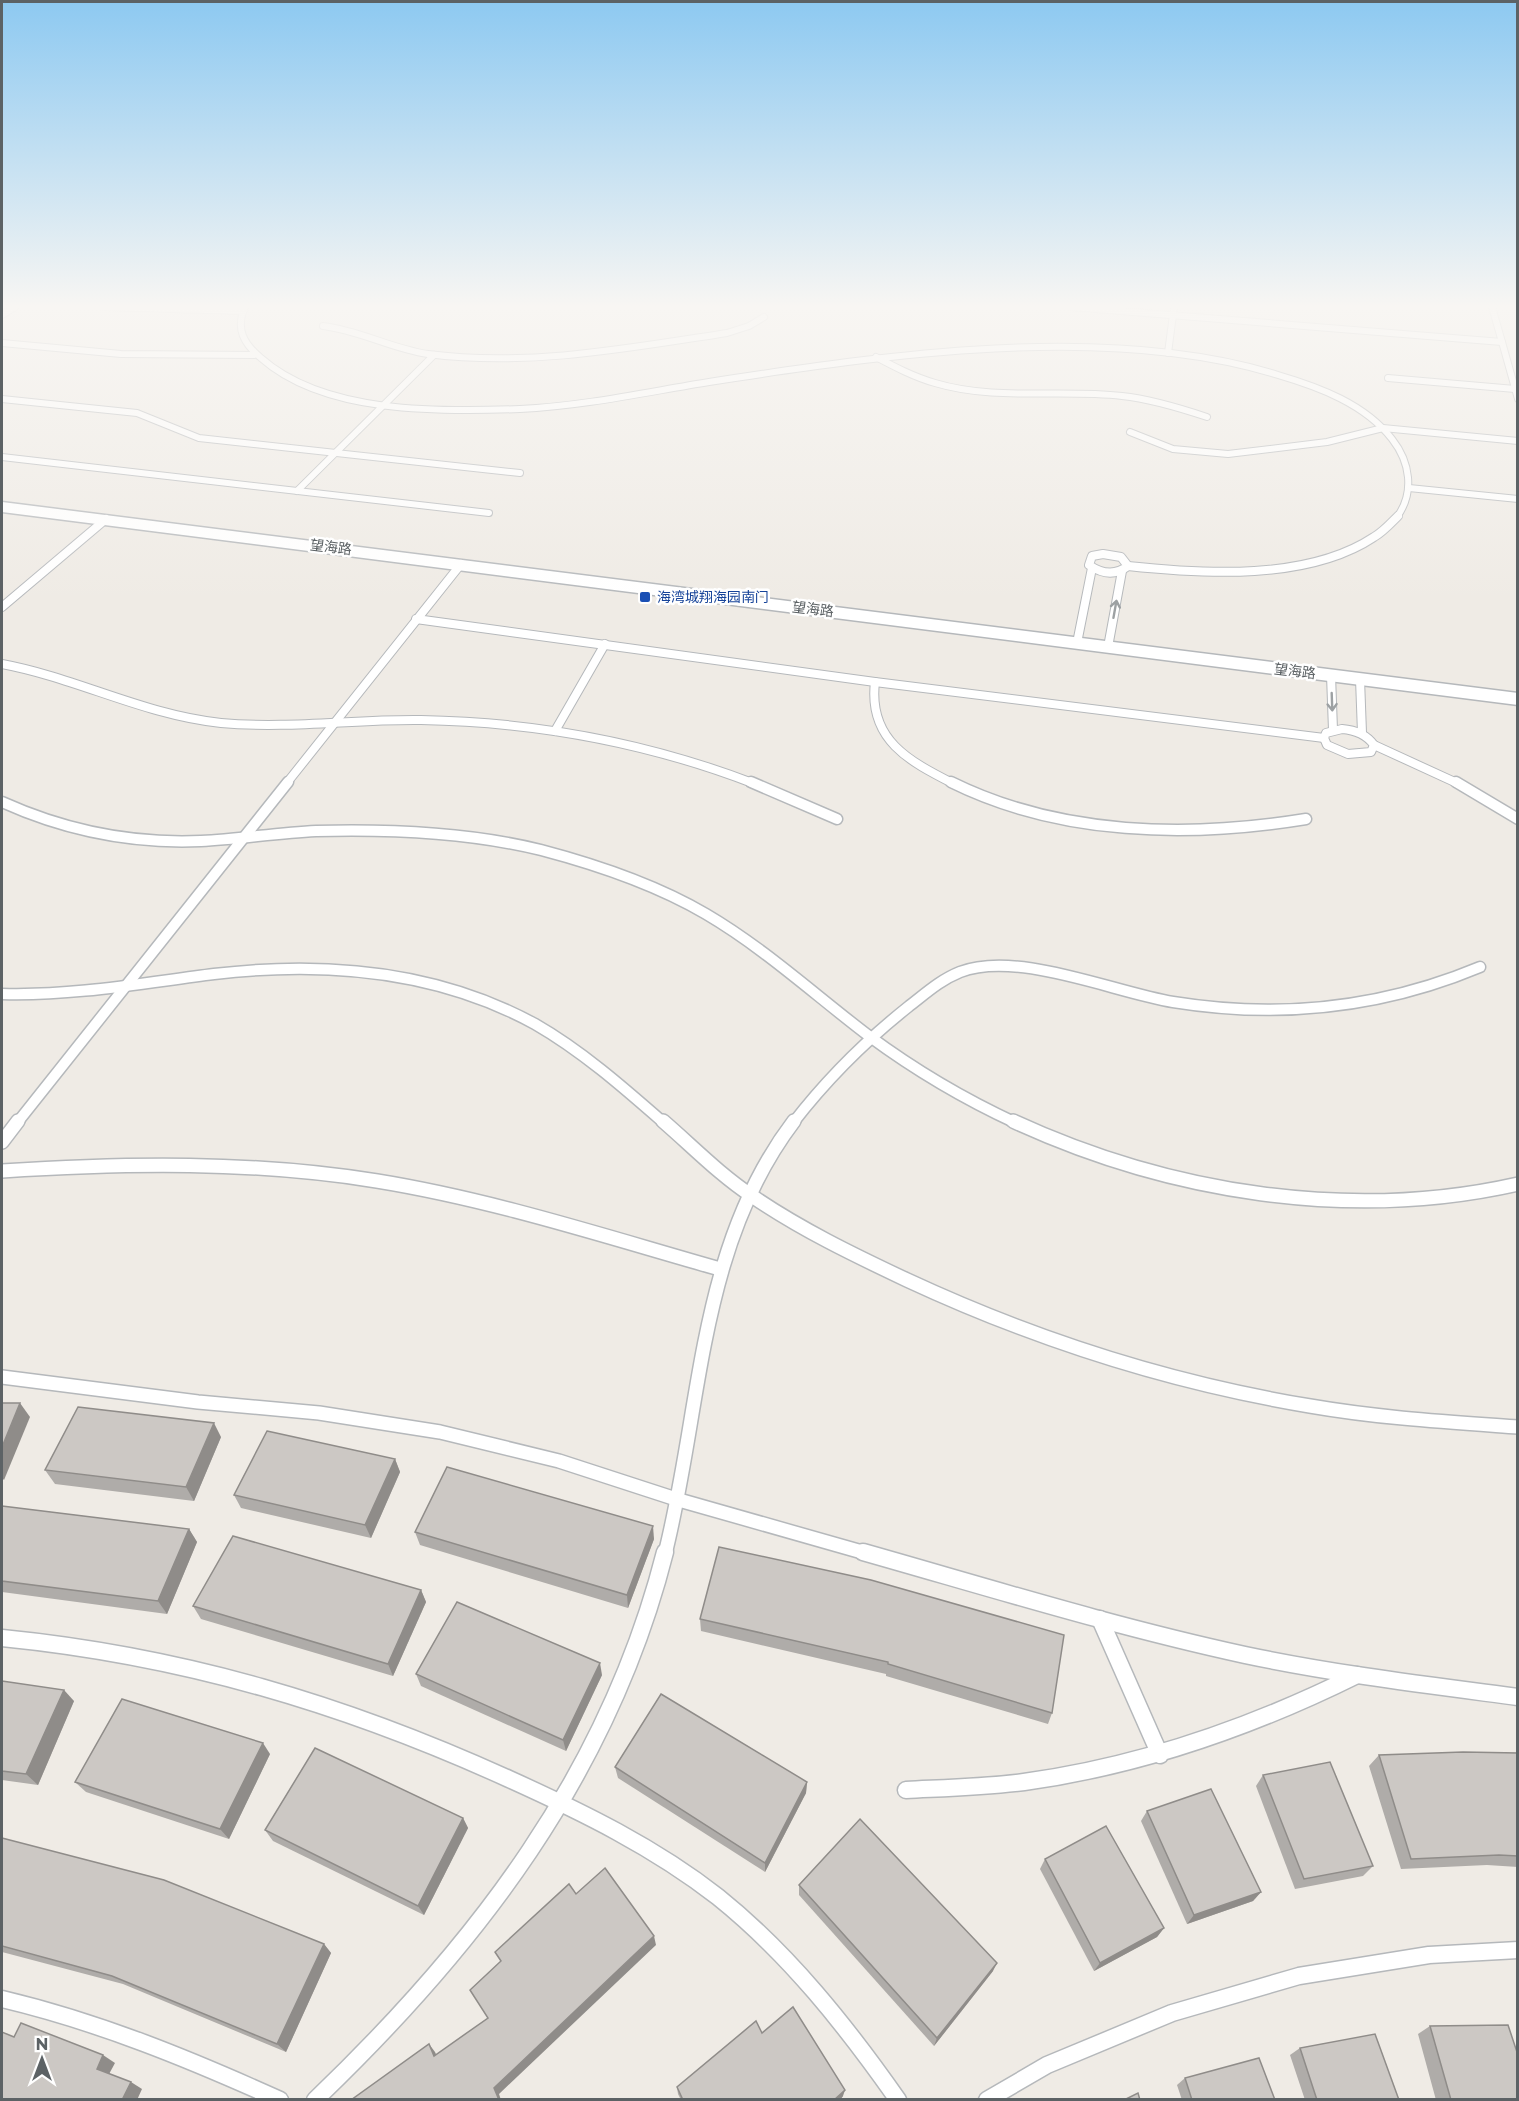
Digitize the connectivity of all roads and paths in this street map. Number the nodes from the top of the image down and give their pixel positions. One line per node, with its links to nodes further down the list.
1 (60, 405): 11 (lane)
2 (384, 405): 11 (lane)
3 (397, 405): 4 (lane)
4 (568, 405)
5 (1170, 405): 7 (lane)
6 (1351, 405): 8 (lane)
7 (1207, 417)
8 (1383, 428): 9 (lane); 10 (lane); 14 (lane)
9 (1130, 432)
10 (1518, 441)
11 (336, 453): 13 (lane); 15 (lane)
12 (2, 457): 15 (lane)
13 (520, 473)
14 (1409, 488): 16 (lane); 22 (lane)
15 (297, 491): 18 (lane)
16 (1518, 499)
17 (2, 507): 19 (street, 望海路)
18 (489, 513)
19 (106, 519): 20 (street, 望海路); 23 (lane)
20 (461, 564): 24 (lane); 25 (street, 望海路)
21 (1092, 568): 22 (lane); 22 (lane); 25 (lane)
22 (1125, 569): 27 (lane, one-way to 22)
23 (2, 607)
24 (416, 619): 26 (lane); 33 (lane)
25 (1077, 643): 27 (street, 望海路)
26 (604, 644): 31 (lane); 35 (lane)
27 (1108, 647): 29 (street, 望海路)
28 (2, 664): 33 (lane)
29 (1331, 675): 30 (street, 望海路); 34 (lane, one-way to 34)
30 (1360, 679): 32 (street, 望海路); 36 (lane)
31 (875, 682): 37 (lane); 41 (lane)
32 (1518, 699)
33 (335, 722): 35 (lane); 43 (lane)
34 (1333, 730): 36 (lane); 37 (lane)
35 (555, 731): 40 (lane)
36 (1362, 733): 38 (lane)
37 (1324, 738): 38 (lane)
38 (1374, 746): 42 (lane)
39 (2, 802): 43 (lane)
40 (837, 819)
41 (1306, 819)
42 (1518, 819)
43 (243, 838): 45 (lane); 47 (lane)
44 (1480, 967): 47 (lane)
45 (123, 989): 46 (lane); 48 (lane); 51 (lane)
46 (2, 994)
47 (870, 1036): 50 (lane); 51 (lane)
48 (2, 1142)
49 (2, 1171): 52 (lane)
50 (1518, 1184)
51 (749, 1194): 52 (lane); 54 (lane)
52 (720, 1269): 55 (lane)
53 (2, 1377): 55 (lane)
54 (1518, 1427)
55 (679, 1500): 56 (lane); 62 (lane)
56 (1100, 1619): 58 (lane); 60 (lane)
57 (2, 1638): 62 (lane)
58 (1357, 1675): 59 (lane); 60 (lane)
59 (1518, 1697)
60 (1160, 1755): 61 (lane)
61 (906, 1790)
62 (560, 1803): 66 (lane); 67 (lane)
63 (1518, 1950): 68 (lane)
64 (2, 1999): 65 (lane)
65 (280, 2100)
66 (315, 2100)
67 (898, 2100)
68 (987, 2100)

